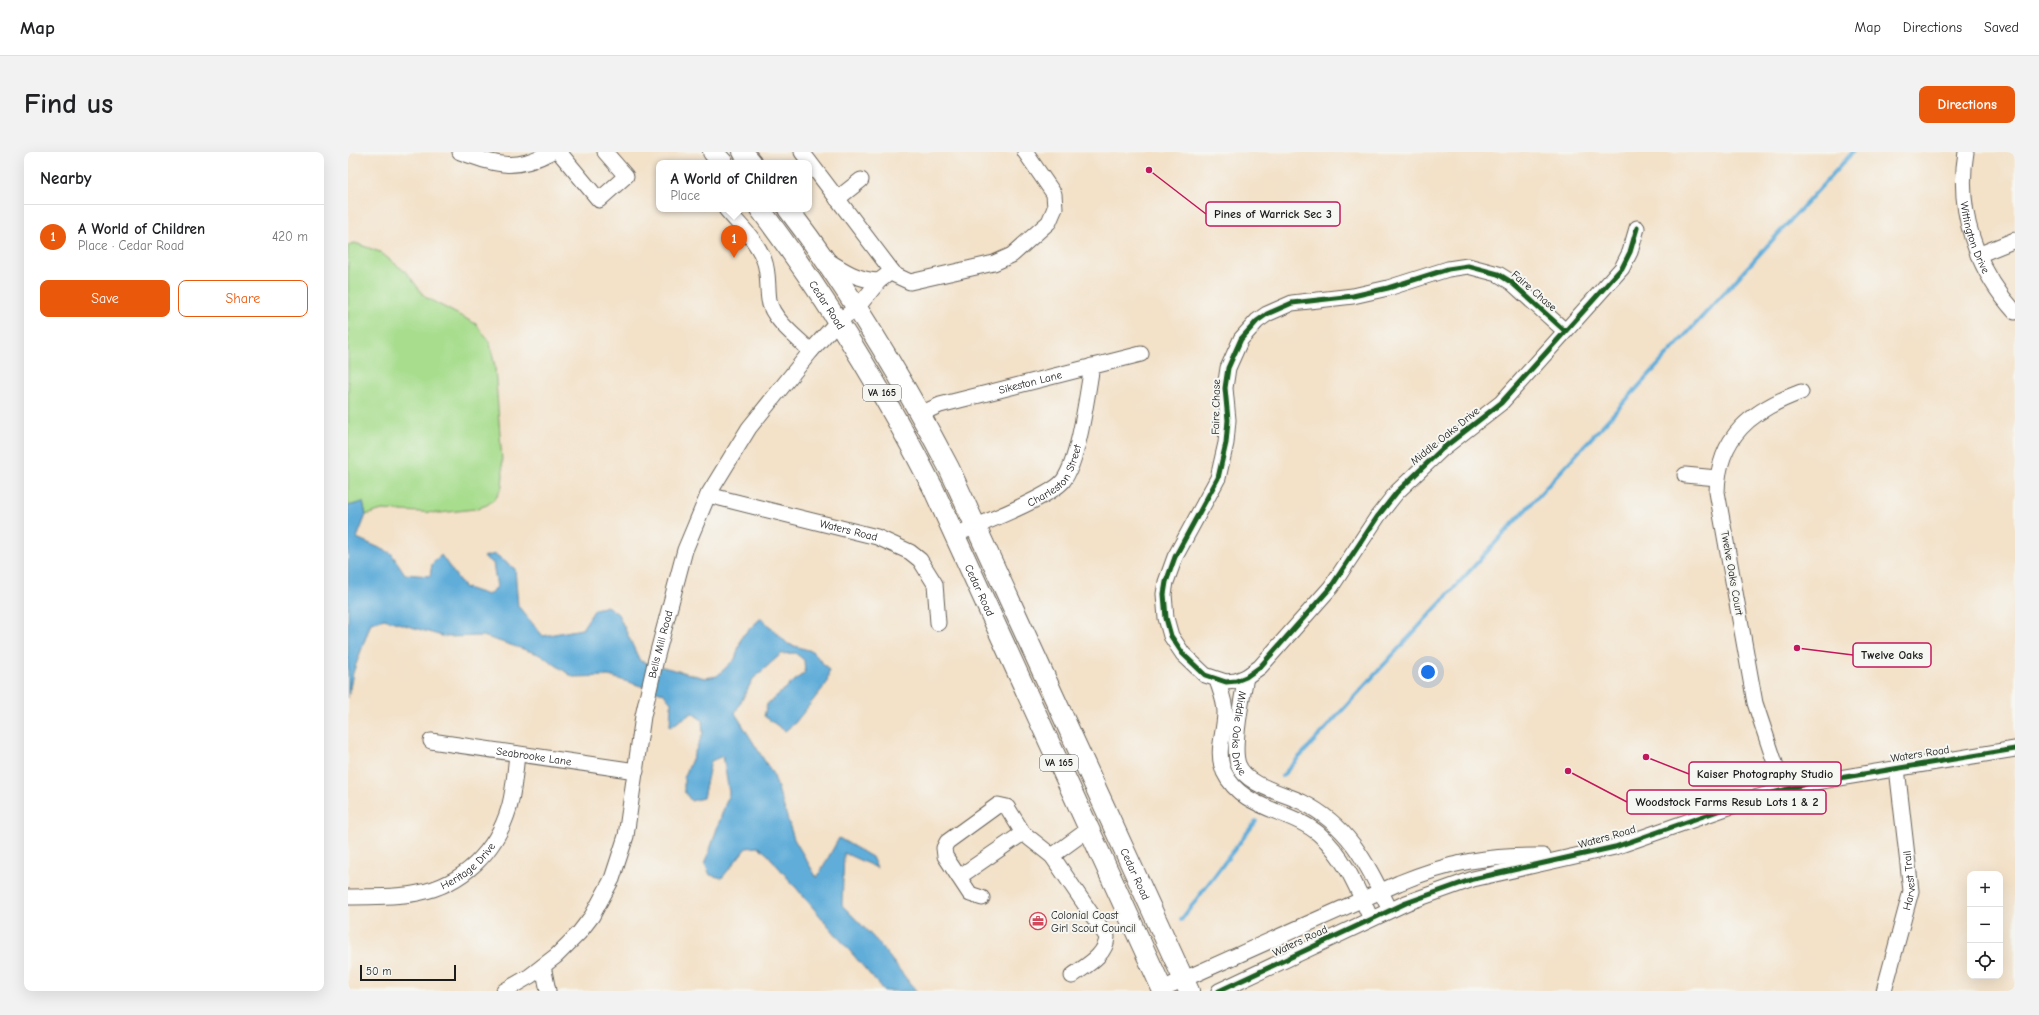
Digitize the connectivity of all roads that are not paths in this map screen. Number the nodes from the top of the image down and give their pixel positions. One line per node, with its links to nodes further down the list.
1 (460, 152): 2 (street)
2 (551, 152)
3 (559, 152): 4 (street)
4 (605, 152)
5 (714, 152): 10 (main road)
6 (743, 152): 11 (main road)
7 (802, 152): 12 (street)
8 (1025, 152): 23 (street)
9 (1966, 152): 21 (street, Wittington Drive)
10 (721, 160)
11 (750, 160)
12 (808, 160)
13 (812, 165): 15 (street)
14 (861, 180): 15 (street)
15 (838, 199): 23 (street)
16 (729, 212): 29 (street)
17 (762, 212): 27 (main road, Cedar Road / VA 165)
18 (790, 212): 22 (main road, Cedar Road / VA 165)
19 (1637, 228): 28 (street, Middle Oaks Drive)
20 (2015, 240): 21 (street)
21 (1978, 255): 26 (street, Wittington Drive)
22 (825, 259): 24 (street); 25 (main road, Cedar Road / VA 165)
23 (892, 271): 24 (street, Bells Mill Road)
24 (879, 281): 25 (street, Bells Mill Road)
25 (857, 308): 27 (street, Bells Mill Road); 33 (main road, Cedar Road / VA 165)
26 (2015, 312)
27 (838, 321): 29 (street, Bells Mill Road); 38 (main road, Cedar Road / VA 165)
28 (1565, 331): 40 (street, Middle Oaks Drive); 41 (street, Faire Chase)
29 (811, 351): 36 (street, Bells Mill Road)
30 (1141, 354): 31 (street, Sikeston Lane)
31 (1092, 366): 33 (street, Sikeston Lane); 37 (street, Charleston Street)
32 (1801, 392): 35 (street, Twelve Oaks Court)
33 (920, 414): 37 (main road, Cedar Road / VA 165)
34 (1685, 475): 35 (street)
35 (1717, 478): 47 (street, Twelve Oaks Court)
36 (708, 495): 39 (street, Waters Road); 46 (street, Bells Mill Road)
37 (976, 526): 38 (street, Charleston Street); 61 (main road, Cedar Road / VA 165)
38 (954, 535): 48 (main road, Cedar Road / VA 165)
39 (938, 623)
40 (1246, 677): 41 (street); 53 (street, Middle Oaks Drive)
41 (1217, 680): 56 (street, Middle Oaks Drive)
42 (431, 741): 44 (street, Seabrooke Lane)
43 (2015, 749): 45 (street, Waters Road)
44 (517, 754): 46 (street, Seabrooke Lane); 54 (street, Heritage Drive)
45 (1897, 768): 47 (street, Waters Road); 66 (street, Harvest Trail)
46 (636, 771): 59 (street, Bells Mill Road)
47 (1784, 790): 51 (street, Waters Road)
48 (1089, 829): 50 (street); 62 (main road, Cedar Road / VA 165)
49 (1023, 833): 50 (street); 52 (street); 52 (street)
50 (1052, 856): 60 (street)
51 (1572, 857): 53 (street, Waters Road); 57 (street, Waters Road)
52 (959, 877): 55 (street)
53 (1381, 891): 56 (street, Waters Road); 57 (street, Middle Oaks Drive)
54 (348, 897)
55 (982, 898)
56 (1362, 899): 58 (street, Middle Oaks Drive); 61 (street, Waters Road)
57 (1390, 910): 58 (street, Waters Road)
58 (1371, 919): 65 (street, Waters Road)
59 (543, 966): 63 (street, Bells Mill Road); 64 (street)
60 (1072, 976)
61 (1186, 985): 62 (street, Waters Road)
62 (1162, 990)
63 (504, 991)
64 (548, 991)
65 (1219, 991)
66 (1884, 991)

